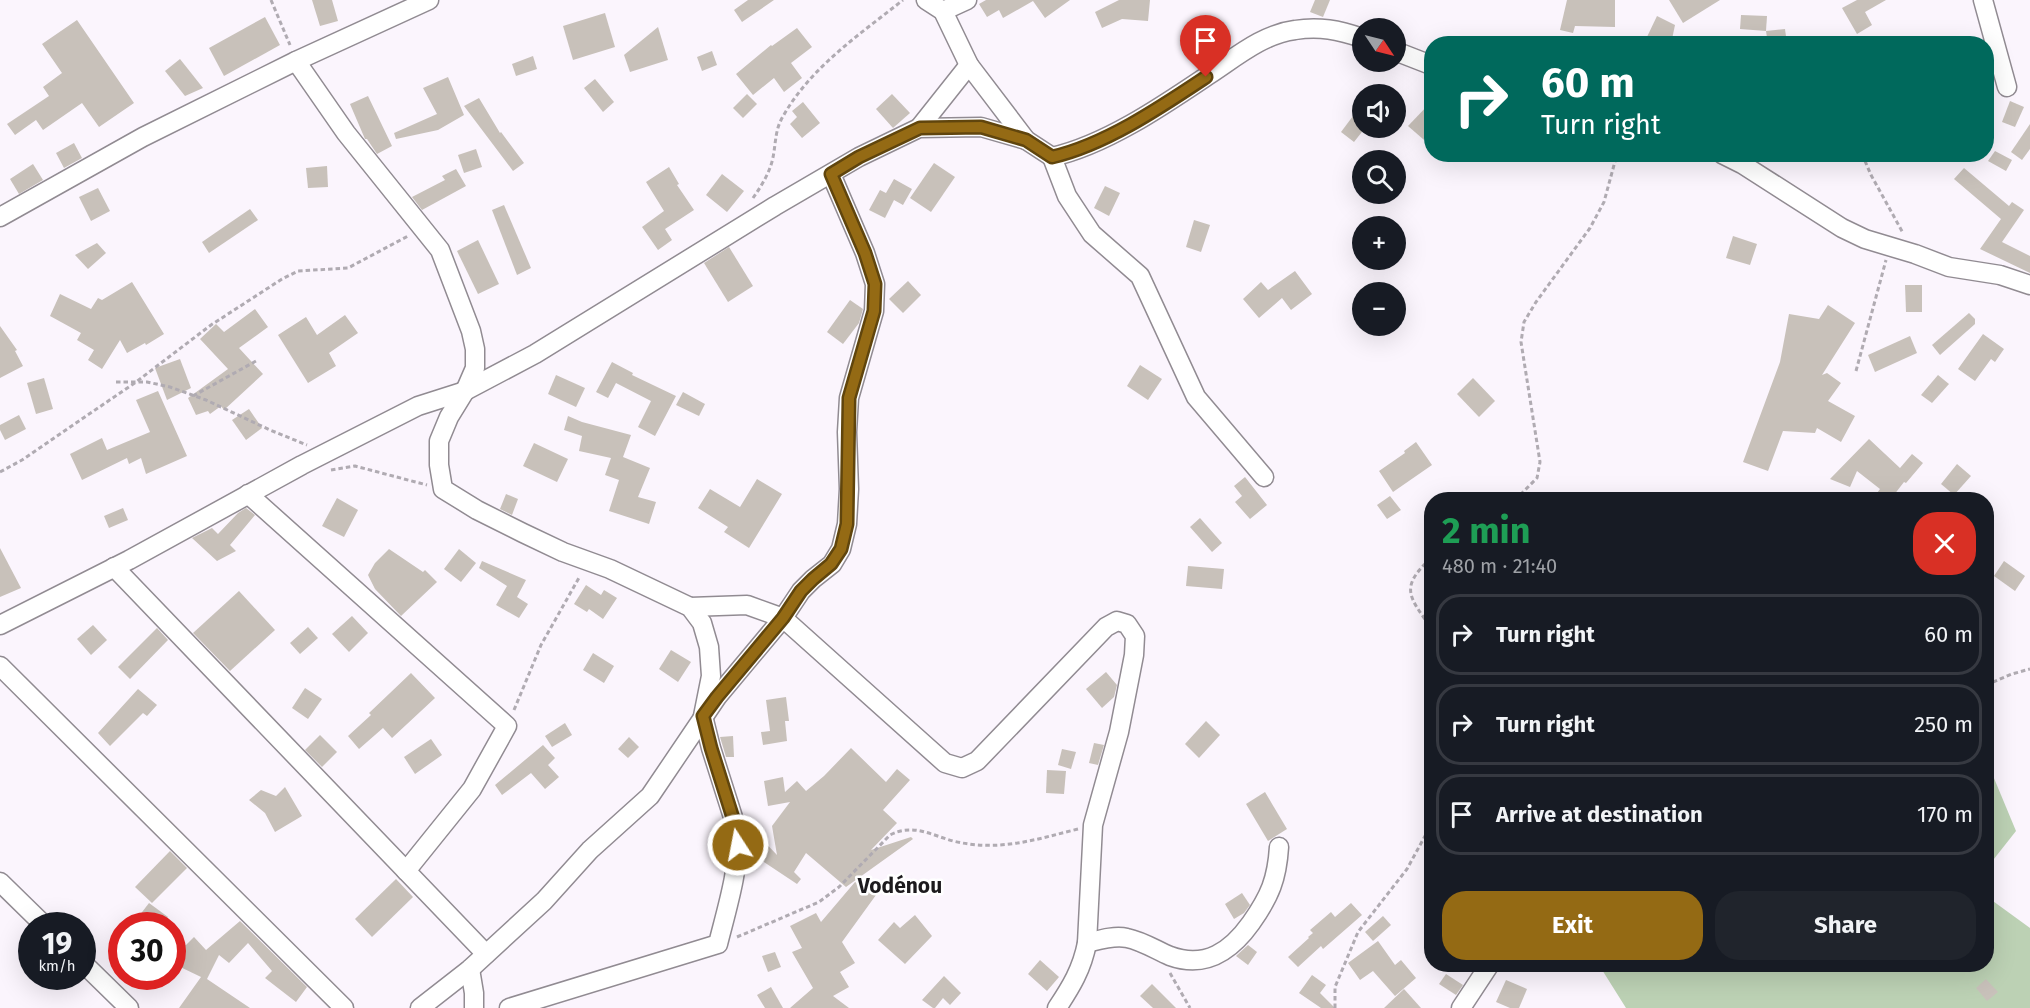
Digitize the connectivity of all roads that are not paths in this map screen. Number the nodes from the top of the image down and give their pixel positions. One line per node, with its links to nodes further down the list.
1 (429, 0): 10 (street)
2 (926, 0): 5 (street)
3 (967, 0): 5 (street)
4 (1983, 0): 7 (street)
5 (943, 11): 12 (street)
6 (1352, 35): 16 (street)
7 (1993, 36)
8 (1994, 40): 13 (street)
9 (1406, 56): 11 (street)
10 (296, 61): 19 (street); 21 (street)
11 (1424, 63)
12 (969, 65): 14 (street); 15 (street)
13 (2007, 87)
14 (920, 128): 15 (street); 18 (street)
15 (1026, 140): 16 (street)
16 (1052, 157): 22 (street)
17 (1738, 162): 20 (street)
18 (831, 174): 21 (street); 26 (street)
19 (0, 217)
20 (2030, 285)
21 (465, 391): 23 (street); 25 (street)
22 (1264, 477)
23 (248, 494): 24 (street); 31 (street)
24 (114, 567): 27 (street); 31 (street)
25 (690, 607): 26 (street); 29 (street)
26 (783, 618): 29 (street); 34 (street)
27 (0, 625)
28 (0, 666): 40 (street)
29 (703, 716): 35 (street); 43 (street)
30 (1279, 847): 34 (street)
31 (406, 871): 35 (street)
32 (0, 882): 33 (street)
33 (31, 912)
34 (1086, 944): 44 (street)
35 (486, 954): 36 (street)
36 (470, 969): 41 (street); 42 (street)
37 (1485, 972): 45 (street)
38 (96, 976): 39 (street)
39 (129, 1008)
40 (344, 1008)
41 (420, 1008)
42 (474, 1008)
43 (509, 1008)
44 (1057, 1008)
45 (1461, 1008)

